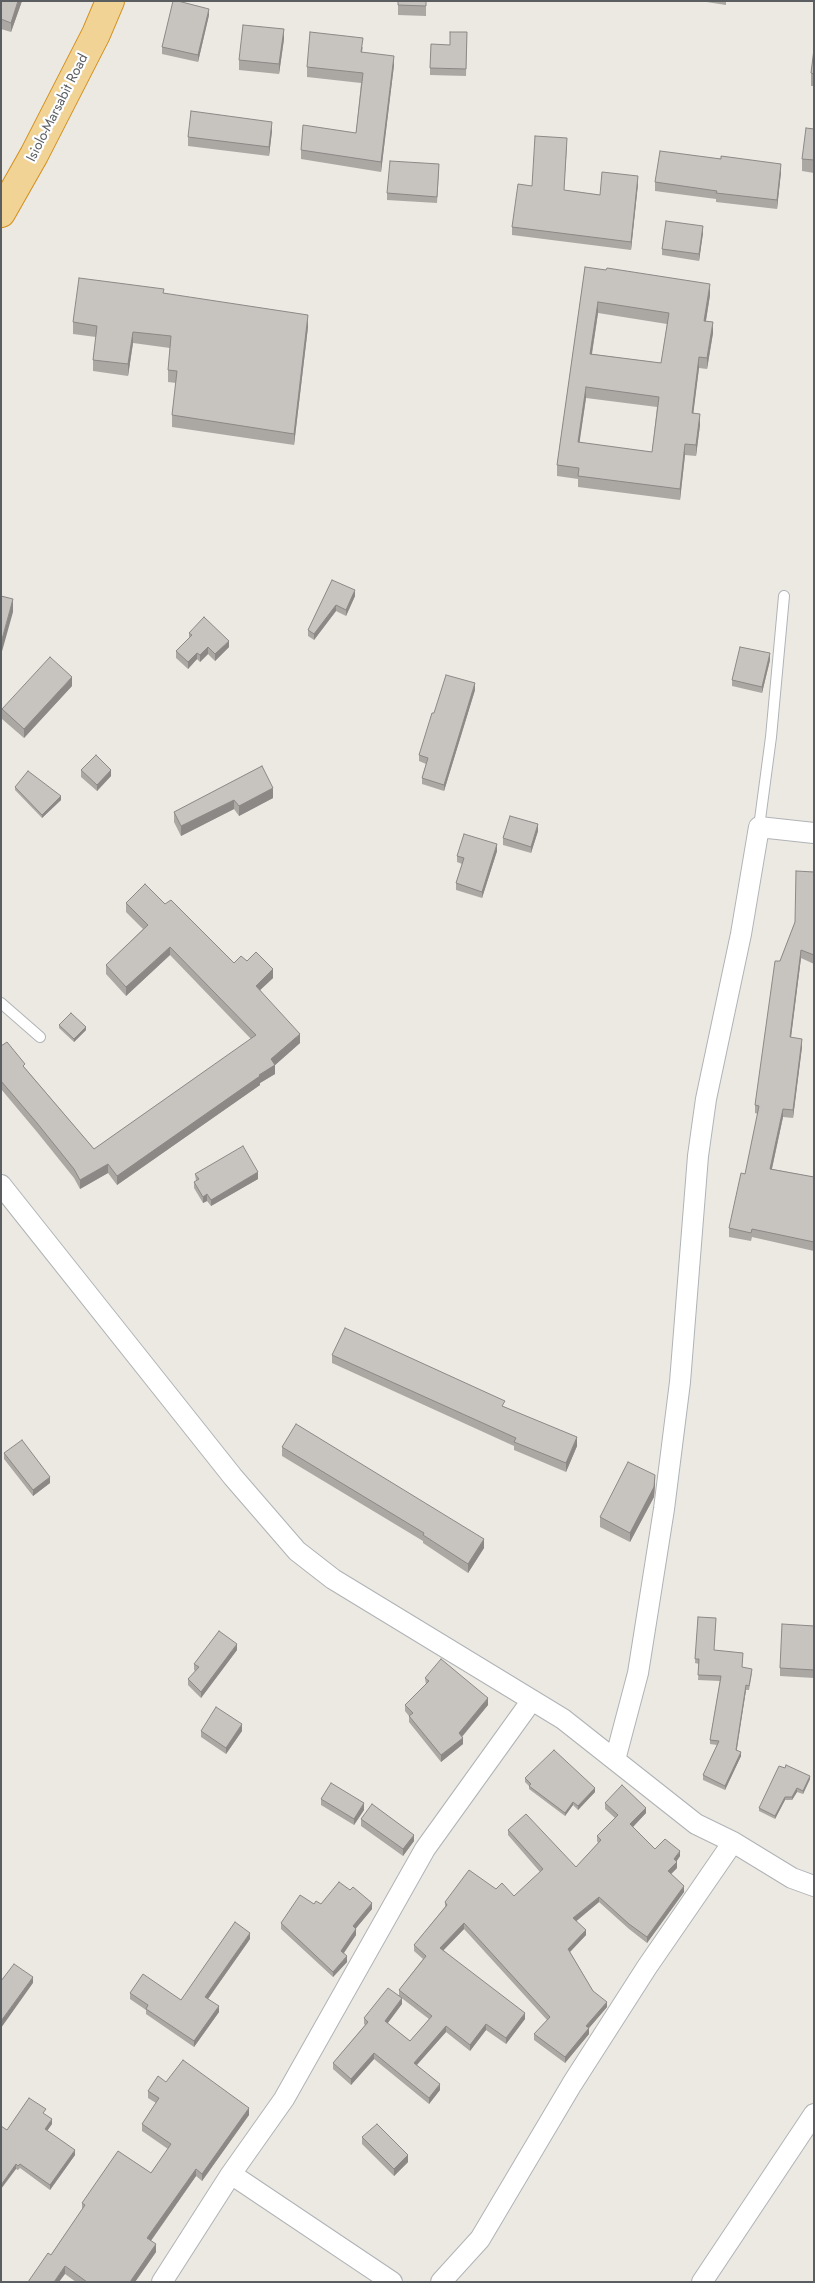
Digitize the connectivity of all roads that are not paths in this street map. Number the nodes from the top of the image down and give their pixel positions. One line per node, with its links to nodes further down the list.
1 (110, 1): 2 (highway, Isiolo-Marsabit Road)
2 (1, 213)
3 (784, 596): 4 (lane)
4 (759, 827): 5 (street); 10 (street)
5 (814, 833)
6 (1, 1003): 7 (lane)
7 (40, 1038)
8 (1, 1185): 9 (street)
9 (532, 1700): 10 (street); 14 (street)
10 (615, 1760): 11 (street)
11 (732, 1842): 12 (street); 17 (street)
12 (814, 1886)
13 (814, 2114): 18 (street)
14 (231, 2174): 15 (street); 16 (street)
15 (162, 2282)
16 (392, 2282)
17 (441, 2282)
18 (702, 2282)

